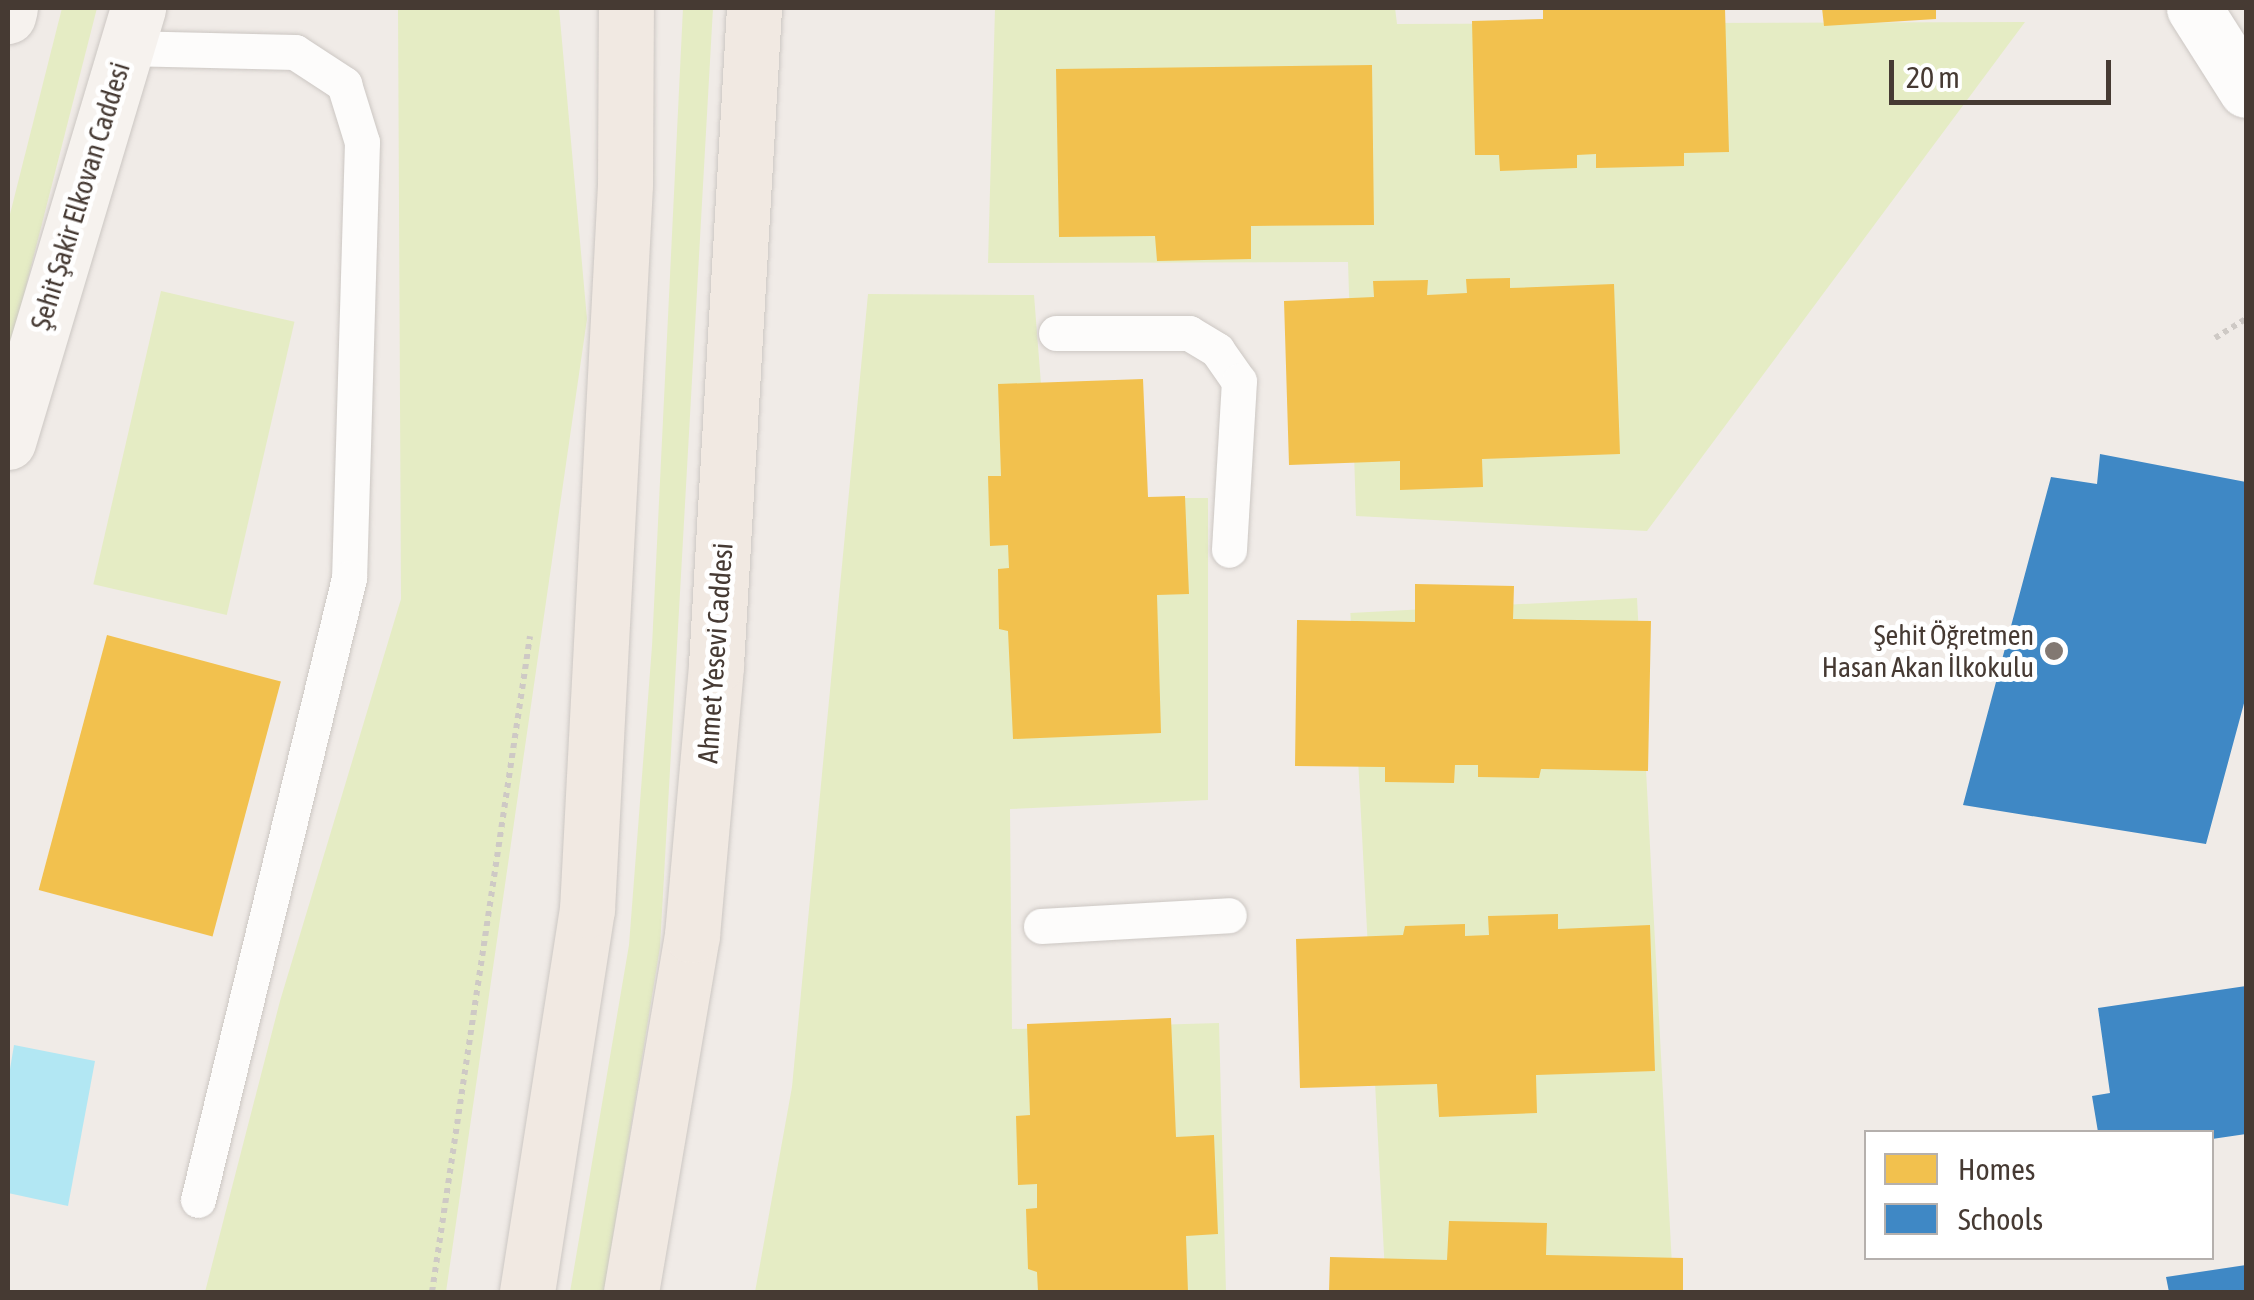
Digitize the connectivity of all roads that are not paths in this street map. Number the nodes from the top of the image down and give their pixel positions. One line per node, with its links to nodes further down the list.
1 (10, 8): 6 (street)
2 (598, 8): 9 (main road)
3 (626, 8): 9 (main road)
4 (754, 8): 17 (main road, Ahmet Yesevi Caddesi)
5 (2194, 8): 8 (street)
6 (8, 16)
7 (131, 28): 11 (street, Şehit Şakir Elkovan Caddesi); 15 (lane)
8 (2246, 90)
9 (625, 184): 16 (main road)
10 (1056, 333): 12 (lane)
11 (8, 442)
12 (1229, 550)
13 (1229, 915): 14 (lane)
14 (1041, 926)
15 (198, 1200)
16 (527, 1292)
17 (630, 1292)

